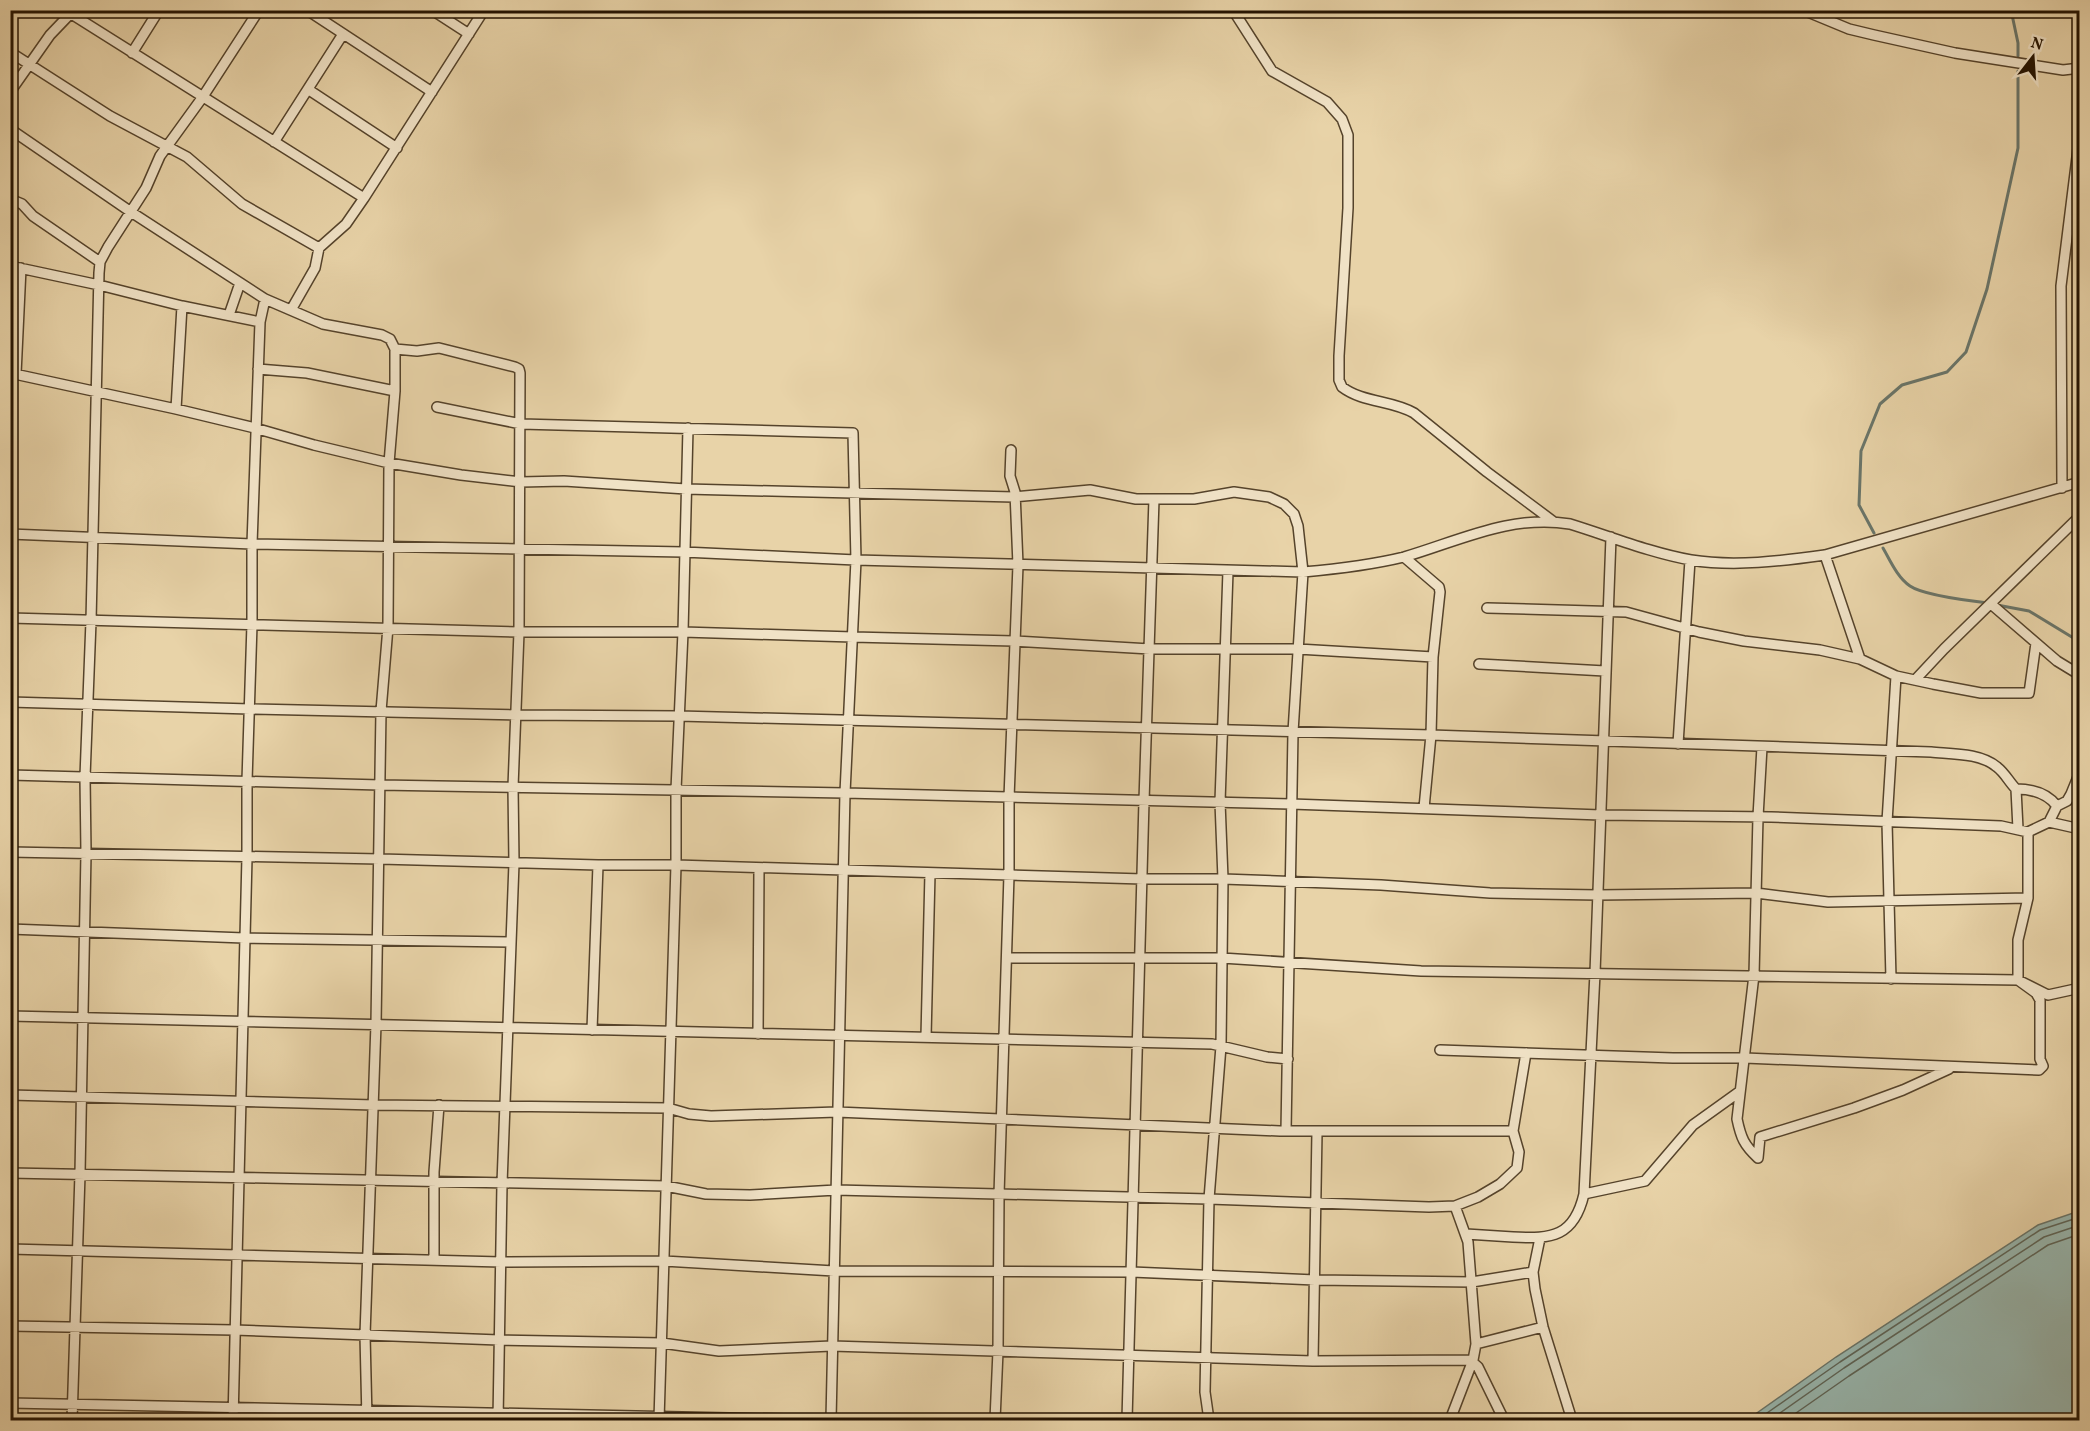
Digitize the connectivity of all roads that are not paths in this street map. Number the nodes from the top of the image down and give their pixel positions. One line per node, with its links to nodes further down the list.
1 (159, 10): 12 (street)
2 (259, 10): 18 (street)
3 (308, 10): 9 (street)
4 (432, 10): 10 (street)
5 (484, 10): 10 (street)
6 (1233, 10): 58 (street)
7 (1803, 10): 14 (street)
8 (70, 12): 12 (street); 13 (street)
9 (343, 34): 15 (street); 17 (street)
10 (469, 34): 17 (street)
11 (10, 52): 13 (street)
12 (132, 53): 18 (street)
13 (30, 64): 16 (street); 22 (street)
14 (2079, 68)
15 (309, 90): 21 (street); 23 (street)
16 (10, 92)
17 (432, 92): 23 (street)
18 (202, 98): 21 (street); 22 (street)
19 (10, 129): 26 (street)
20 (2079, 133): 52 (street)
21 (274, 142): 24 (street)
22 (167, 146): 26 (street); 27 (street)
23 (397, 148): 24 (street)
24 (364, 198): 27 (street)
25 (10, 199): 28 (street)
26 (131, 212): 28 (street); 31 (street)
27 (319, 249): 35 (street)
28 (100, 262): 32 (street)
29 (10, 266): 30 (street)
30 (21, 268): 32 (street); 40 (street)
31 (240, 283): 33 (street); 36 (street)
32 (99, 285): 34 (street); 42 (street)
33 (265, 298): 35 (street); 37 (street)
34 (182, 306): 36 (street); 44 (street)
35 (291, 310): 38 (street)
36 (229, 315): 37 (street)
37 (260, 322): 39 (street)
38 (395, 349): 41 (street); 45 (street)
39 (258, 369): 41 (street); 46 (street)
40 (13, 373): 42 (street)
41 (395, 391): 49 (street)
42 (97, 392): 44 (street); 61 (street)
43 (437, 407): 45 (street)
44 (176, 409): 46 (street)
45 (521, 424): 47 (street); 50 (street)
46 (255, 428): 49 (street); 62 (street)
47 (688, 428): 53 (street); 54 (street)
48 (1011, 450): 55 (street)
49 (389, 463): 50 (street); 63 (street)
50 (521, 482): 53 (street); 64 (street)
51 (2079, 482): 52 (street)
52 (2062, 488): 66 (street)
53 (686, 489): 54 (street); 65 (street)
54 (856, 494): 55 (street); 68 (street)
55 (1014, 497): 56 (street); 70 (street)
56 (1154, 499): 71 (street); 73 (street)
57 (2079, 516): 74 (street)
58 (1554, 522): 60 (street); 67 (street)
59 (10, 534): 61 (street)
60 (1611, 537): 69 (street); 76 (street)
61 (93, 538): 62 (street); 78 (street)
62 (252, 543): 63 (street); 79 (street)
63 (388, 546): 64 (street); 80 (street)
64 (520, 550): 65 (street); 82 (street)
65 (684, 552): 68 (street); 83 (street)
66 (1825, 555): 69 (street); 91 (street)
67 (1404, 557): 73 (street); 90 (street)
68 (856, 560): 70 (street); 84 (street)
69 (1690, 560): 81 (street)
70 (1018, 565): 71 (street); 85 (street)
71 (1152, 569): 72 (street); 87 (street)
72 (1228, 571): 73 (street); 88 (street)
73 (1303, 572): 89 (street)
74 (1991, 604): 86 (street); 96 (street)
75 (1487, 608): 76 (street)
76 (1608, 611): 81 (street); 93 (street)
77 (10, 618): 78 (street)
78 (91, 621): 79 (street); 98 (street)
79 (252, 624): 80 (street); 99 (street)
80 (388, 627): 82 (street); 100 (street)
81 (1684, 628): 91 (street); 110 (street)
82 (519, 632): 83 (street); 101 (street)
83 (683, 632): 84 (street); 102 (street)
84 (853, 636): 85 (street); 103 (street)
85 (1014, 641): 87 (street); 104 (street)
86 (2037, 643): 94 (street); 96 (street)
87 (1150, 649): 88 (street); 105 (street)
88 (1226, 649): 89 (street); 106 (street)
89 (1298, 649): 90 (street); 107 (street)
90 (1432, 657): 108 (street)
91 (1860, 659): 95 (street)
92 (1479, 664): 93 (street)
93 (1605, 671): 109 (street)
94 (2079, 675)
95 (1896, 676): 96 (street); 112 (street)
96 (1915, 680)
97 (10, 702): 98 (street)
98 (88, 704): 99 (street); 115 (street)
99 (250, 709): 100 (street); 116 (street)
100 (381, 711): 101 (street); 117 (street)
101 (516, 715): 102 (street); 118 (street)
102 (679, 716): 103 (street); 120 (street)
103 (850, 721): 104 (street); 121 (street)
104 (1011, 725): 105 (street); 122 (street)
105 (1148, 728): 106 (street); 123 (street)
106 (1224, 730): 107 (street); 124 (street)
107 (1293, 732): 108 (street); 125 (street)
108 (1431, 735): 109 (street); 127 (street)
109 (1604, 742): 110 (street); 128 (street)
110 (1678, 744): 111 (street)
111 (1762, 747): 112 (street); 129 (street)
112 (1892, 752): 119 (street); 130 (street)
113 (2079, 772): 126 (street)
114 (10, 775): 115 (street)
115 (86, 777): 116 (street); 136 (street)
116 (247, 781): 117 (street); 137 (street)
117 (380, 785): 118 (street); 138 (street)
118 (513, 787): 120 (street); 139 (street)
119 (2016, 789): 126 (street); 132 (street)
120 (676, 790): 121 (street); 141 (street)
121 (845, 793): 122 (street); 143 (street)
122 (1009, 798): 123 (street); 145 (street)
123 (1144, 801): 124 (street); 146 (street)
124 (1220, 802): 125 (street); 147 (street)
125 (1291, 804): 127 (street); 148 (street)
126 (2057, 806): 131 (street)
127 (1424, 808): 128 (street)
128 (1601, 815): 129 (street); 150 (street)
129 (1758, 817): 130 (street); 149 (street)
130 (1887, 822): 132 (street); 152 (street)
131 (2049, 822): 133 (street); 134 (street)
132 (2018, 829): 134 (street)
133 (2079, 829)
134 (2028, 832): 151 (street)
135 (10, 852): 136 (street)
136 (86, 853): 137 (street); 154 (street)
137 (247, 857): 138 (street); 155 (street)
138 (380, 858): 139 (street); 156 (street)
139 (514, 863): 140 (street); 157 (street)
140 (598, 865): 141 (street); 172 (street)
141 (676, 865): 142 (street); 173 (street)
142 (759, 868): 143 (street); 174 (street)
143 (845, 870): 144 (street); 175 (street)
144 (930, 873): 145 (street); 176 (street)
145 (1009, 875): 146 (street); 158 (street)
146 (1143, 879): 147 (street); 159 (street)
147 (1223, 879): 148 (street); 160 (street)
148 (1291, 882): 150 (street); 161 (street)
149 (1756, 892): 150 (street); 152 (street); 163 (street)
150 (1598, 895): 162 (street)
151 (2028, 898): 152 (street); 165 (street)
152 (1889, 902): 164 (street)
153 (10, 929): 154 (street)
154 (84, 931): 155 (street); 168 (street)
155 (244, 938): 156 (street); 169 (street)
156 (378, 941): 157 (street); 170 (street)
157 (511, 942): 171 (street)
158 (1007, 958): 159 (street); 177 (street)
159 (1141, 958): 160 (street); 178 (street)
160 (1222, 958): 161 (street); 179 (street)
161 (1290, 962): 162 (street); 184 (street)
162 (1595, 973): 163 (street); 182 (street)
163 (1754, 975): 164 (street); 183 (street)
164 (1891, 979): 165 (street)
165 (2018, 980): 166 (street); 185 (street)
166 (2079, 988)
167 (10, 1016): 168 (street)
168 (82, 1017): 169 (street); 188 (street)
169 (243, 1021): 170 (street); 189 (street)
170 (376, 1024): 171 (street); 190 (street)
171 (508, 1028): 172 (street); 192 (street)
172 (592, 1030): 173 (street)
173 (671, 1032): 174 (street); 193 (street)
174 (758, 1034): 175 (street)
175 (840, 1035): 176 (street); 194 (street)
176 (926, 1037): 177 (street)
177 (1005, 1040): 178 (street); 195 (street)
178 (1138, 1042): 179 (street); 196 (street)
179 (1221, 1046): 184 (street); 197 (street)
180 (1440, 1050): 181 (street)
181 (1526, 1053): 182 (street); 199 (street)
182 (1591, 1054): 183 (street); 209 (street)
183 (1745, 1058): 185 (street); 186 (street)
184 (1288, 1059): 198 (street)
185 (1952, 1067): 186 (street)
186 (1739, 1092): 209 (street)
187 (10, 1095): 188 (street)
188 (81, 1096): 189 (street); 202 (street)
189 (240, 1102): 190 (street); 203 (street)
190 (374, 1105): 191 (street); 204 (street)
191 (439, 1105): 192 (street); 205 (street)
192 (505, 1105): 193 (street); 206 (street)
193 (668, 1108): 194 (street); 207 (street)
194 (837, 1112): 195 (street); 208 (street)
195 (1002, 1119): 196 (street); 210 (street)
196 (1136, 1124): 197 (street); 211 (street)
197 (1213, 1128): 198 (street); 212 (street)
198 (1286, 1131): 200 (street)
199 (1514, 1131): 200 (street); 214 (street)
200 (1317, 1132): 213 (street)
201 (10, 1173): 202 (street)
202 (80, 1174): 203 (street); 218 (street)
203 (239, 1178): 204 (street); 219 (street)
204 (369, 1181): 205 (street); 220 (street)
205 (434, 1182): 206 (street); 221 (street)
206 (502, 1184): 207 (street); 223 (street)
207 (666, 1186): 208 (street); 222 (street)
208 (836, 1190): 210 (street); 225 (street)
209 (1584, 1194): 216 (street)
210 (999, 1195): 211 (street); 224 (street)
211 (1133, 1197): 212 (street); 226 (street)
212 (1209, 1199): 213 (street); 228 (street)
213 (1315, 1202): 214 (street); 229 (street)
214 (1455, 1206): 215 (street)
215 (1466, 1234): 216 (street); 230 (street)
216 (1539, 1238): 227 (street)
217 (10, 1249): 218 (street)
218 (76, 1251): 219 (street); 233 (street)
219 (237, 1255): 220 (street); 234 (street)
220 (367, 1257): 221 (street); 235 (street)
221 (434, 1259): 223 (street)
222 (664, 1261): 223 (street); 225 (street); 237 (street)
223 (501, 1262): 236 (street)
224 (998, 1270): 225 (street); 226 (street); 240 (street)
225 (834, 1271): 239 (street)
226 (1132, 1272): 228 (street); 241 (street)
227 (1533, 1272): 230 (street); 232 (street)
228 (1208, 1274): 229 (street); 242 (street)
229 (1315, 1280): 230 (street); 243 (street)
230 (1472, 1282): 238 (street)
231 (10, 1326): 233 (street)
232 (1544, 1327): 238 (street); 259 (street)
233 (76, 1328): 234 (street); 246 (street)
234 (234, 1330): 235 (street); 247 (street)
235 (365, 1335): 236 (street); 248 (street)
236 (499, 1340): 237 (street); 249 (street)
237 (662, 1343): 239 (street); 250 (street)
238 (1476, 1344): 244 (street)
239 (832, 1346): 240 (street); 253 (street)
240 (998, 1352): 241 (street); 254 (street)
241 (1130, 1355): 242 (street); 255 (street)
242 (1205, 1357): 243 (street); 256 (street)
243 (1313, 1360): 244 (street)
244 (1473, 1360): 257 (street); 258 (street)
245 (10, 1403): 246 (street)
246 (73, 1405): 247 (street); 251 (street)
247 (234, 1408): 248 (street); 252 (street)
248 (367, 1416): 249 (street)
249 (498, 1417): 250 (street)
250 (659, 1419): 253 (street)
251 (72, 1420)
252 (233, 1420)
253 (830, 1420)
254 (995, 1420)
255 (1128, 1420)
256 (1209, 1420)
257 (1450, 1420)
258 (1504, 1420)
259 (1572, 1420)

